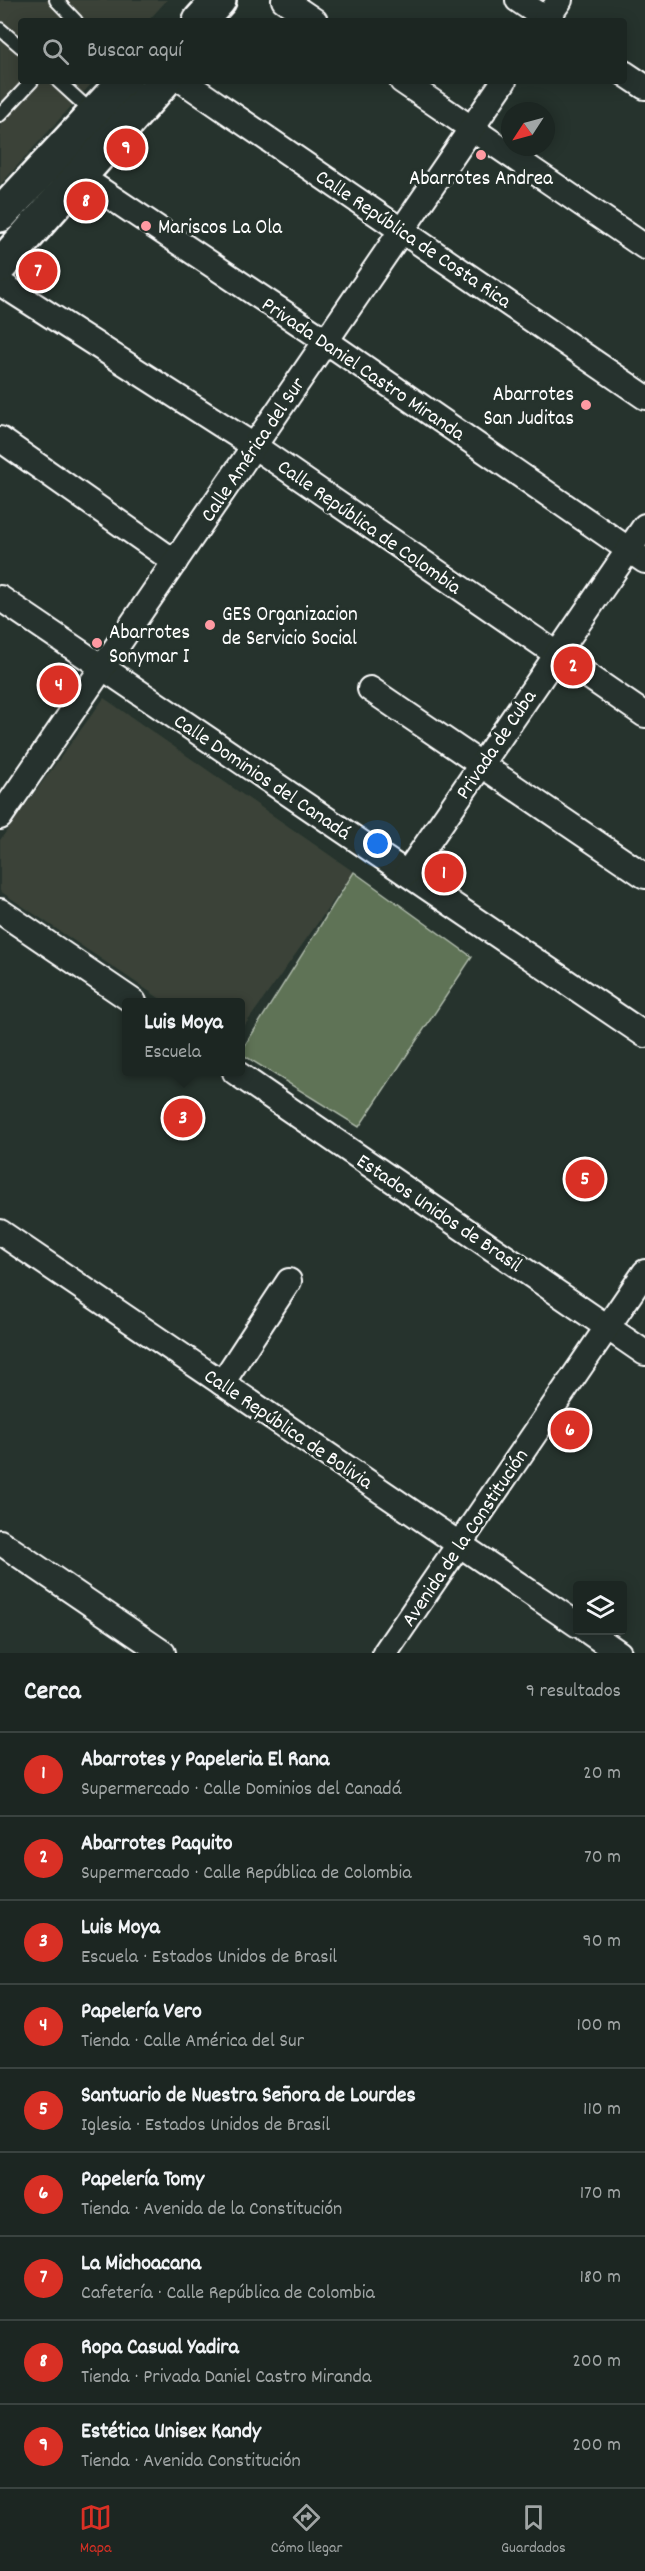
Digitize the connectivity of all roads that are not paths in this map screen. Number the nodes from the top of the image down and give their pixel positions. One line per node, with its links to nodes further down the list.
1 (56, 0): 5 (lane)
2 (284, 0): 6 (street)
3 (519, 0): 4 (street)
4 (550, 15)
5 (73, 18)
6 (311, 18)
7 (0, 29): 8 (lane)
8 (18, 45)
9 (627, 75): 17 (street)
10 (29, 84): 19 (lane)
11 (61, 84): 18 (lane)
12 (122, 84): 18 (main road)
13 (161, 84): 21 (main road)
14 (187, 84): 23 (street, Calle República de Costa Rica)
15 (406, 84): 20 (street)
16 (502, 84): 20 (street, Calle América del Sur)
17 (645, 87)
18 (94, 114): 22 (main road)
19 (0, 115)
20 (472, 129): 23 (street, Calle América del Sur); 24 (street)
21 (81, 177): 25 (main road); 27 (street, Privada Daniel Castro Miranda)
22 (0, 215)
23 (403, 230): 27 (street, Calle América del Sur); 28 (street, Calle República de Costa Rica)
24 (645, 247)
25 (0, 266)
26 (0, 283): 30 (street, Calle República de Colombia)
27 (326, 341): 30 (street, Calle América del Sur); 32 (street, Privada Daniel Castro Miranda)
28 (645, 397)
29 (0, 439): 33 (street)
30 (254, 446): 33 (street, Calle América del Sur); 35 (street, Calle República de Colombia)
31 (645, 526): 32 (street, Privada de Cuba)
32 (637, 556): 35 (street, Privada de Cuba)
33 (175, 562): 36 (street, Calle América del Sur)
34 (0, 598): 36 (street, Calle Dominios del Canadá)
35 (557, 654): 38 (street, Calle República de Colombia); 39 (street, Privada de Cuba)
36 (103, 667): 40 (street, Calle América del Sur); 41 (street, Calle Dominios del Canadá)
37 (370, 689): 39 (street)
38 (645, 715)
39 (481, 765): 41 (street, Privada de Cuba); 42 (street)
40 (0, 817)
41 (407, 873): 45 (street, Calle Dominios del Canadá)
42 (645, 876)
43 (0, 911): 44 (street)
44 (128, 998)
45 (645, 1035)
46 (242, 1076): 50 (street, Estados Unidos de Brasil)
47 (0, 1232): 52 (street, Calle República de Bolivia)
48 (645, 1272): 50 (street, Avenida de la Constitución)
49 (289, 1281): 52 (street)
50 (608, 1327): 51 (street, Estados Unidos de Brasil); 54 (street, Avenida de la Constitución)
51 (645, 1353)
52 (222, 1383): 54 (street, Calle República de Bolivia)
53 (0, 1542): 57 (street)
54 (459, 1544): 55 (street, Calle República de Bolivia); 58 (street, Avenida de la Constitución)
55 (573, 1622)
56 (593, 1635): 59 (street)
57 (163, 1653)
58 (385, 1653)
59 (619, 1653)

